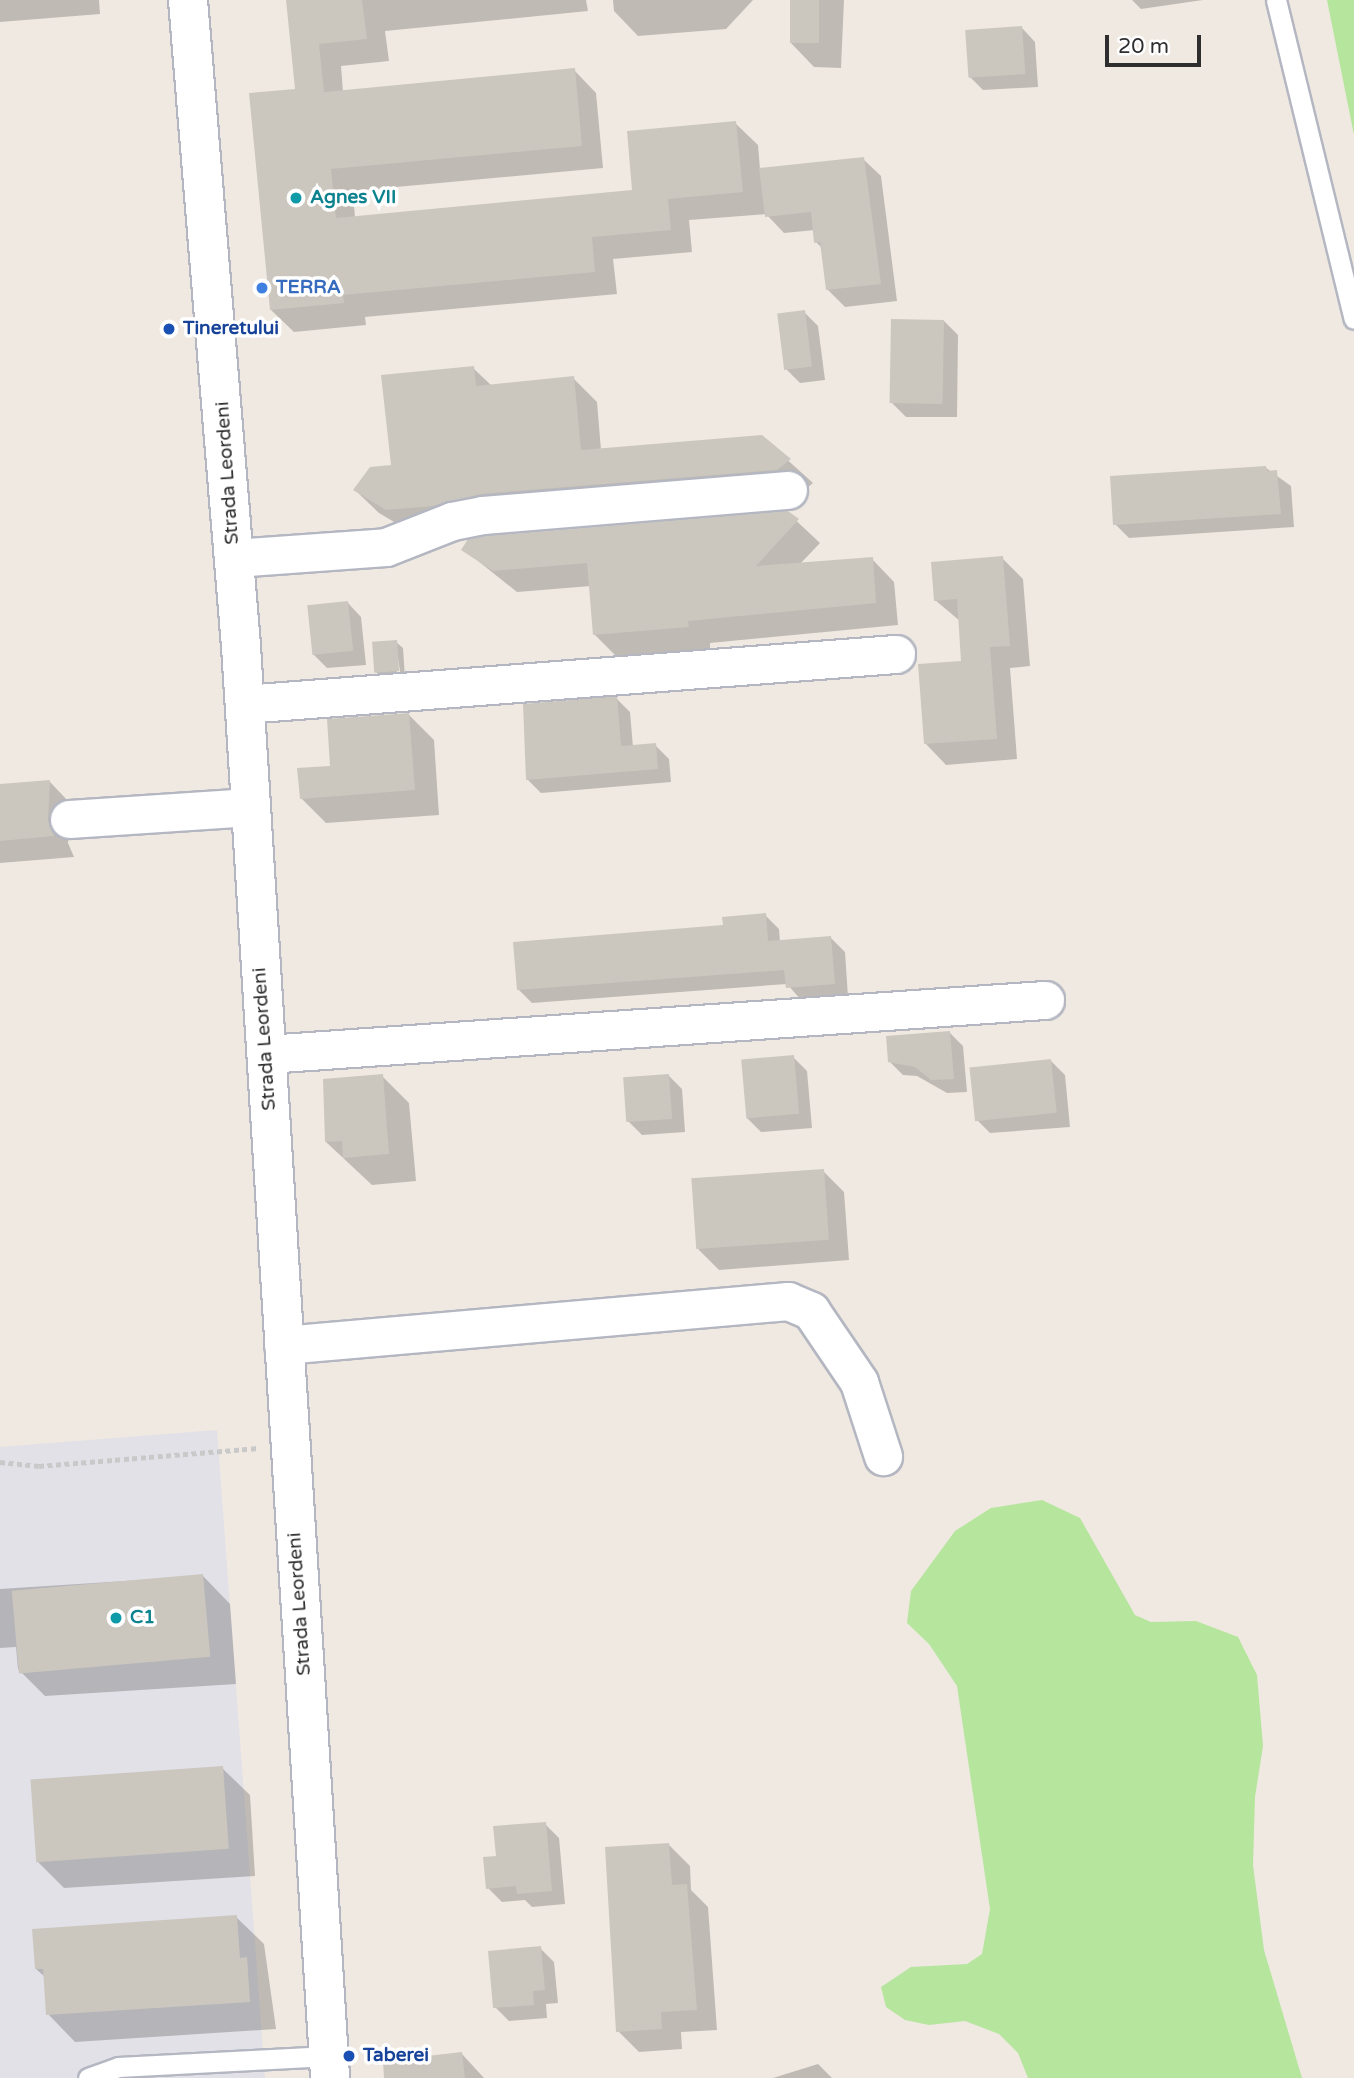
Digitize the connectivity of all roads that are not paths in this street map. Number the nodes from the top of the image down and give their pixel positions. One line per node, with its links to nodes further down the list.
1 (188, 0): 5 (main road, Strada Leordeni)
2 (1276, 0): 3 (lane)
3 (1354, 319)
4 (788, 490): 5 (street)
5 (234, 558): 7 (main road, Strada Leordeni)
6 (896, 654): 7 (street)
7 (244, 704): 8 (main road, Strada Leordeni)
8 (251, 807): 9 (street); 11 (main road, Strada Leordeni)
9 (69, 819)
10 (1045, 1000): 11 (street)
11 (266, 1054): 12 (main road, Strada Leordeni)
12 (284, 1345): 13 (street); 14 (main road, Strada Leordeni)
13 (883, 1456)
14 (330, 2067): 15 (lane)
15 (212, 2070): 16 (lane)
16 (88, 2078)

